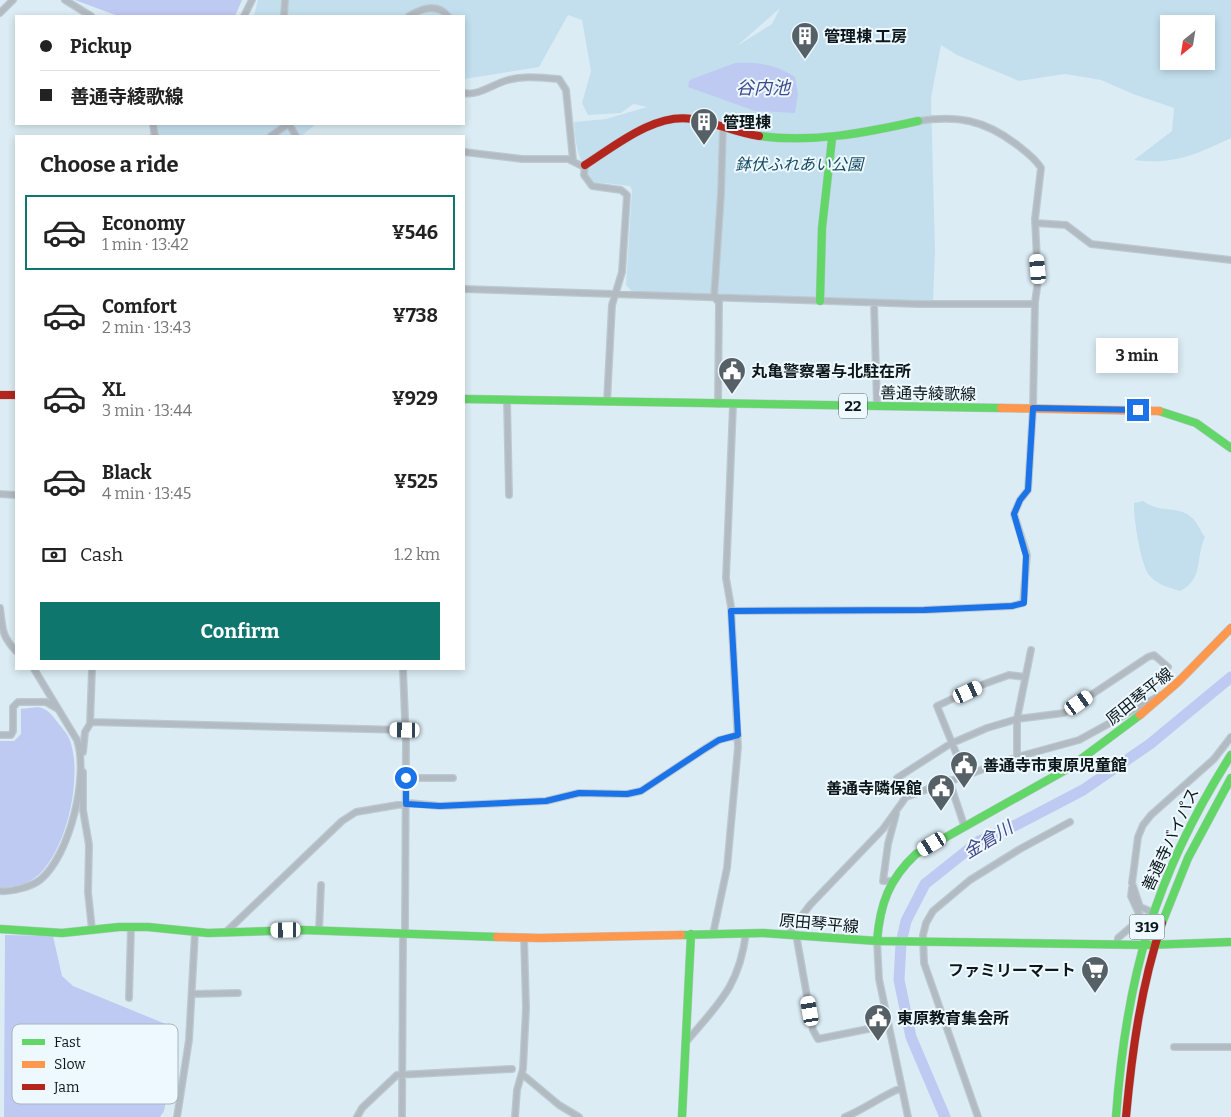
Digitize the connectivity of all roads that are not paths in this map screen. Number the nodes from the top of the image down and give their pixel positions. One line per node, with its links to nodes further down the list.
1 (13, 0): 5 (street)
2 (65, 0): 6 (street)
3 (252, 0): 7 (street)
4 (285, 0): 8 (street)
5 (0, 13)
6 (88, 15)
7 (244, 15)
8 (284, 15)
9 (411, 15): 10 (street)
10 (447, 15)
11 (465, 93): 18 (street)
12 (918, 121): 16 (main road); 20 (street)
13 (288, 125): 15 (street)
14 (723, 127): 16 (main road); 19 (main road); 24 (street)
15 (272, 135)
16 (832, 139): 25 (main road)
17 (465, 152): 18 (street)
18 (573, 160): 19 (street)
19 (585, 166): 23 (street)
20 (1035, 223): 21 (street); 27 (street)
21 (1231, 260)
22 (465, 290): 23 (street)
23 (613, 295): 24 (street); 32 (street)
24 (714, 298): 25 (street); 33 (street)
25 (820, 301): 26 (street)
26 (874, 303): 27 (street); 35 (street)
27 (1035, 304): 36 (street)
28 (0, 395): 29 (main road)
29 (15, 395)
30 (465, 399): 31 (main road, 善通寺綾歌線 / 22)
31 (508, 400): 32 (main road, 善通寺綾歌線 / 22); 40 (street)
32 (607, 402): 33 (main road, 善通寺綾歌線 / 22)
33 (718, 404): 34 (main road, 善通寺綾歌線 / 22)
34 (733, 404): 35 (main road, 善通寺綾歌線 / 22); 42 (street)
35 (877, 406): 36 (main road, 善通寺綾歌線 / 22)
36 (1033, 408): 37 (main road, 善通寺綾歌線 / 22); 42 (street)
37 (1231, 448)
38 (0, 494): 39 (street)
39 (15, 495)
40 (509, 495)
41 (0, 608): 44 (street)
42 (731, 611): 57 (street)
43 (1231, 628): 51 (main road, 原田琴平線)
44 (15, 650)
45 (1031, 650): 50 (street)
46 (1168, 667): 53 (street)
47 (35, 670): 52 (street)
48 (92, 670): 54 (street)
49 (403, 670): 55 (street)
50 (1025, 677): 53 (street); 59 (street)
51 (1163, 694): 61 (street); 73 (main road, 原田琴平線)
52 (58, 710): 56 (street); 77 (street)
53 (1017, 719): 59 (street); 61 (street)
54 (90, 722): 55 (street); 81 (street)
55 (405, 730): 65 (street)
56 (0, 735)
57 (738, 735): 70 (street); 88 (street)
58 (1231, 737): 62 (street)
59 (953, 742): 64 (street); 69 (street)
60 (1231, 755): 63 (main road, 善通寺バイパス / 319)
61 (1017, 756): 64 (street)
62 (1214, 760): 63 (street); 75 (street)
63 (1228, 763): 78 (main road, 善通寺バイパス / 319)
64 (965, 775): 68 (street)
65 (406, 778): 66 (street); 70 (street)
66 (453, 778)
67 (1231, 778): 95 (main road, 善通寺バイパス / 319)
68 (949, 780): 69 (street); 73 (street)
69 (906, 797): 71 (street)
70 (406, 804): 84 (street); 86 (street)
71 (898, 810): 74 (street); 89 (street)
72 (1070, 822): 92 (street)
73 (964, 825): 74 (main road, 原田琴平線)
74 (890, 881): 91 (main road, 原田琴平線)
75 (1132, 883): 78 (street); 94 (street)
76 (321, 885): 82 (street)
77 (0, 891)
78 (1152, 912): 96 (main road, 善通寺バイパス / 319)
79 (131, 927): 81 (main road, 原田琴平線); 83 (main road, 原田琴平線); 99 (street)
80 (0, 930): 81 (main road, 原田琴平線)
81 (92, 930)
82 (319, 930): 84 (main road, 原田琴平線); 86 (main road, 原田琴平線)
83 (195, 932): 86 (main road, 原田琴平線); 97 (street)
84 (404, 933): 90 (main road, 原田琴平線); 106 (street)
85 (746, 933): 88 (main road, 原田琴平線); 89 (main road, 原田琴平線); 101 (street)
86 (225, 934)
87 (691, 934): 88 (main road, 原田琴平線); 90 (main road, 原田琴平線); 101 (main road)
88 (713, 934)
89 (792, 934): 91 (main road, 原田琴平線); 100 (street)
90 (524, 937): 105 (street)
91 (880, 941): 92 (main road); 100 (street)
92 (923, 942): 94 (main road); 116 (street)
93 (1231, 942): 95 (main road)
94 (1117, 944): 96 (main road)
95 (1154, 944): 96 (main road); 118 (main road, 善通寺バイパス / 319)
96 (1142, 945): 117 (main road, 善通寺バイパス / 319)
97 (192, 994): 98 (street); 108 (street)
98 (238, 994)
99 (129, 998)
100 (888, 1024): 107 (street)
101 (686, 1042): 113 (main road)
102 (1174, 1047): 103 (street)
103 (1231, 1047)
104 (512, 1069): 106 (street)
105 (522, 1074): 111 (street); 112 (street)
106 (402, 1075): 109 (street); 110 (street)
107 (901, 1088): 114 (street); 115 (street)
108 (177, 1117)
109 (356, 1117)
110 (402, 1117)
111 (516, 1117)
112 (578, 1117)
113 (682, 1117)
114 (845, 1117)
115 (908, 1117)
116 (978, 1117)
117 (1116, 1117)
118 (1126, 1117)

